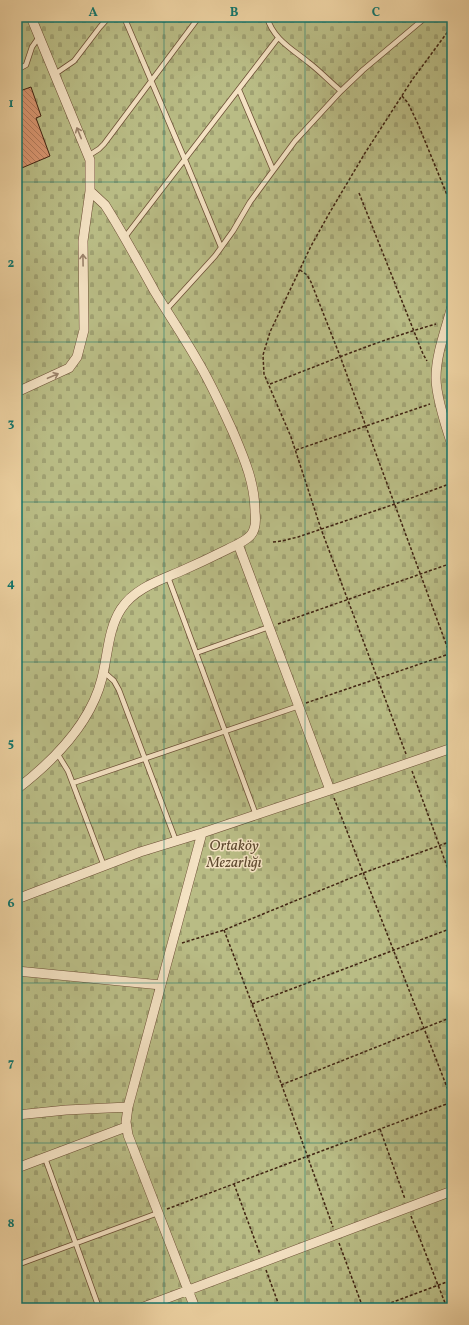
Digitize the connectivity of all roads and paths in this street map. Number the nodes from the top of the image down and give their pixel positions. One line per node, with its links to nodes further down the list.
1 (31, 17): 8 (street)
2 (109, 17): 11 (lane)
3 (124, 17): 12 (lane)
4 (199, 17): 12 (lane)
5 (267, 17): 9 (lane)
6 (426, 17): 14 (lane)
7 (452, 26): 15 (path)
8 (40, 37): 10 (lane); 11 (street)
9 (278, 38): 13 (lane); 14 (lane)
10 (17, 70)
11 (55, 74): 16 (street, one-way to 11)
12 (151, 80): 16 (lane); 17 (lane)
13 (239, 90): 17 (lane); 18 (lane)
14 (341, 92): 18 (lane)
15 (402, 96): 21 (path); 24 (path)
16 (88, 156): 19 (street)
17 (185, 159): 22 (lane); 23 (lane)
18 (273, 170): 23 (lane)
19 (90, 191): 22 (street); 32 (street, one-way to 19)
20 (359, 193): 28 (path)
21 (452, 207)
22 (125, 237): 26 (street)
23 (221, 247): 26 (lane)
24 (300, 270): 29 (path); 31 (path)
25 (452, 306): 27 (street)
26 (166, 310): 41 (street)
27 (448, 321): 28 (path); 30 (street)
28 (413, 330): 29 (path); 30 (path)
29 (340, 356): 31 (path); 34 (path)
30 (436, 371): 33 (street)
31 (270, 384): 36 (path)
32 (17, 392)
33 (440, 401): 34 (path); 35 (street)
34 (366, 426): 36 (path); 38 (path)
35 (452, 445)
36 (296, 450): 39 (path)
37 (452, 483): 38 (path)
38 (395, 504): 39 (path); 43 (path)
39 (321, 529): 40 (path); 45 (path)
40 (273, 542)
41 (238, 544): 44 (street); 46 (street)
42 (452, 563): 43 (path)
43 (421, 574): 45 (path); 48 (path)
44 (168, 577): 47 (lane); 50 (street)
45 (347, 600): 46 (path); 51 (path)
46 (269, 627): 47 (lane); 52 (street)
47 (196, 653): 53 (lane)
48 (451, 653): 49 (path); 51 (path)
49 (452, 660)
50 (104, 672): 55 (street); 56 (lane)
51 (378, 678): 52 (path); 57 (path)
52 (299, 706): 53 (lane); 60 (street)
53 (225, 730): 56 (lane); 61 (lane)
54 (452, 748): 57 (street)
55 (57, 753): 58 (lane); 59 (street)
56 (145, 758): 58 (lane); 63 (lane)
57 (409, 763): 60 (street); 65 (path)
58 (73, 783): 66 (lane)
59 (17, 789)
60 (330, 790): 61 (street); 67 (path)
61 (256, 815): 62 (street)
62 (202, 833): 63 (street); 72 (street)
63 (176, 841): 66 (street)
64 (452, 841): 65 (path)
65 (439, 845): 67 (path); 68 (path)
66 (104, 866): 69 (street)
67 (363, 873): 71 (path); 73 (path)
68 (452, 880)
69 (17, 899)
70 (452, 928): 73 (path)
71 (224, 930): 72 (path); 76 (path)
72 (172, 945): 75 (street)
73 (393, 949): 76 (path); 78 (path)
74 (17, 971): 75 (street)
75 (161, 985): 81 (street)
76 (252, 1004): 79 (path)
77 (452, 1017): 78 (path)
78 (424, 1028): 79 (path); 80 (path)
79 (281, 1085): 85 (path)
80 (452, 1101): 84 (path)
81 (128, 1107): 82 (street); 83 (street)
82 (17, 1115)
83 (126, 1127): 86 (street); 91 (street)
84 (380, 1129): 85 (path); 90 (path)
85 (307, 1157): 88 (path); 92 (path)
86 (45, 1158): 87 (street); 93 (lane)
87 (17, 1168)
88 (234, 1184): 91 (path); 94 (path)
89 (452, 1191): 90 (street)
90 (408, 1207): 92 (street); 97 (path)
91 (158, 1213): 93 (lane); 98 (street)
92 (336, 1235): 94 (street); 103 (path)
93 (76, 1243): 95 (lane); 99 (lane)
94 (263, 1262): 98 (street); 102 (path)
95 (17, 1265)
96 (452, 1280): 97 (path)
97 (438, 1285): 104 (path); 105 (path)
98 (188, 1290): 100 (street); 101 (street)
99 (99, 1308)
100 (141, 1308)
101 (195, 1308)
102 (280, 1308)
103 (363, 1308)
104 (377, 1308)
105 (447, 1308)

